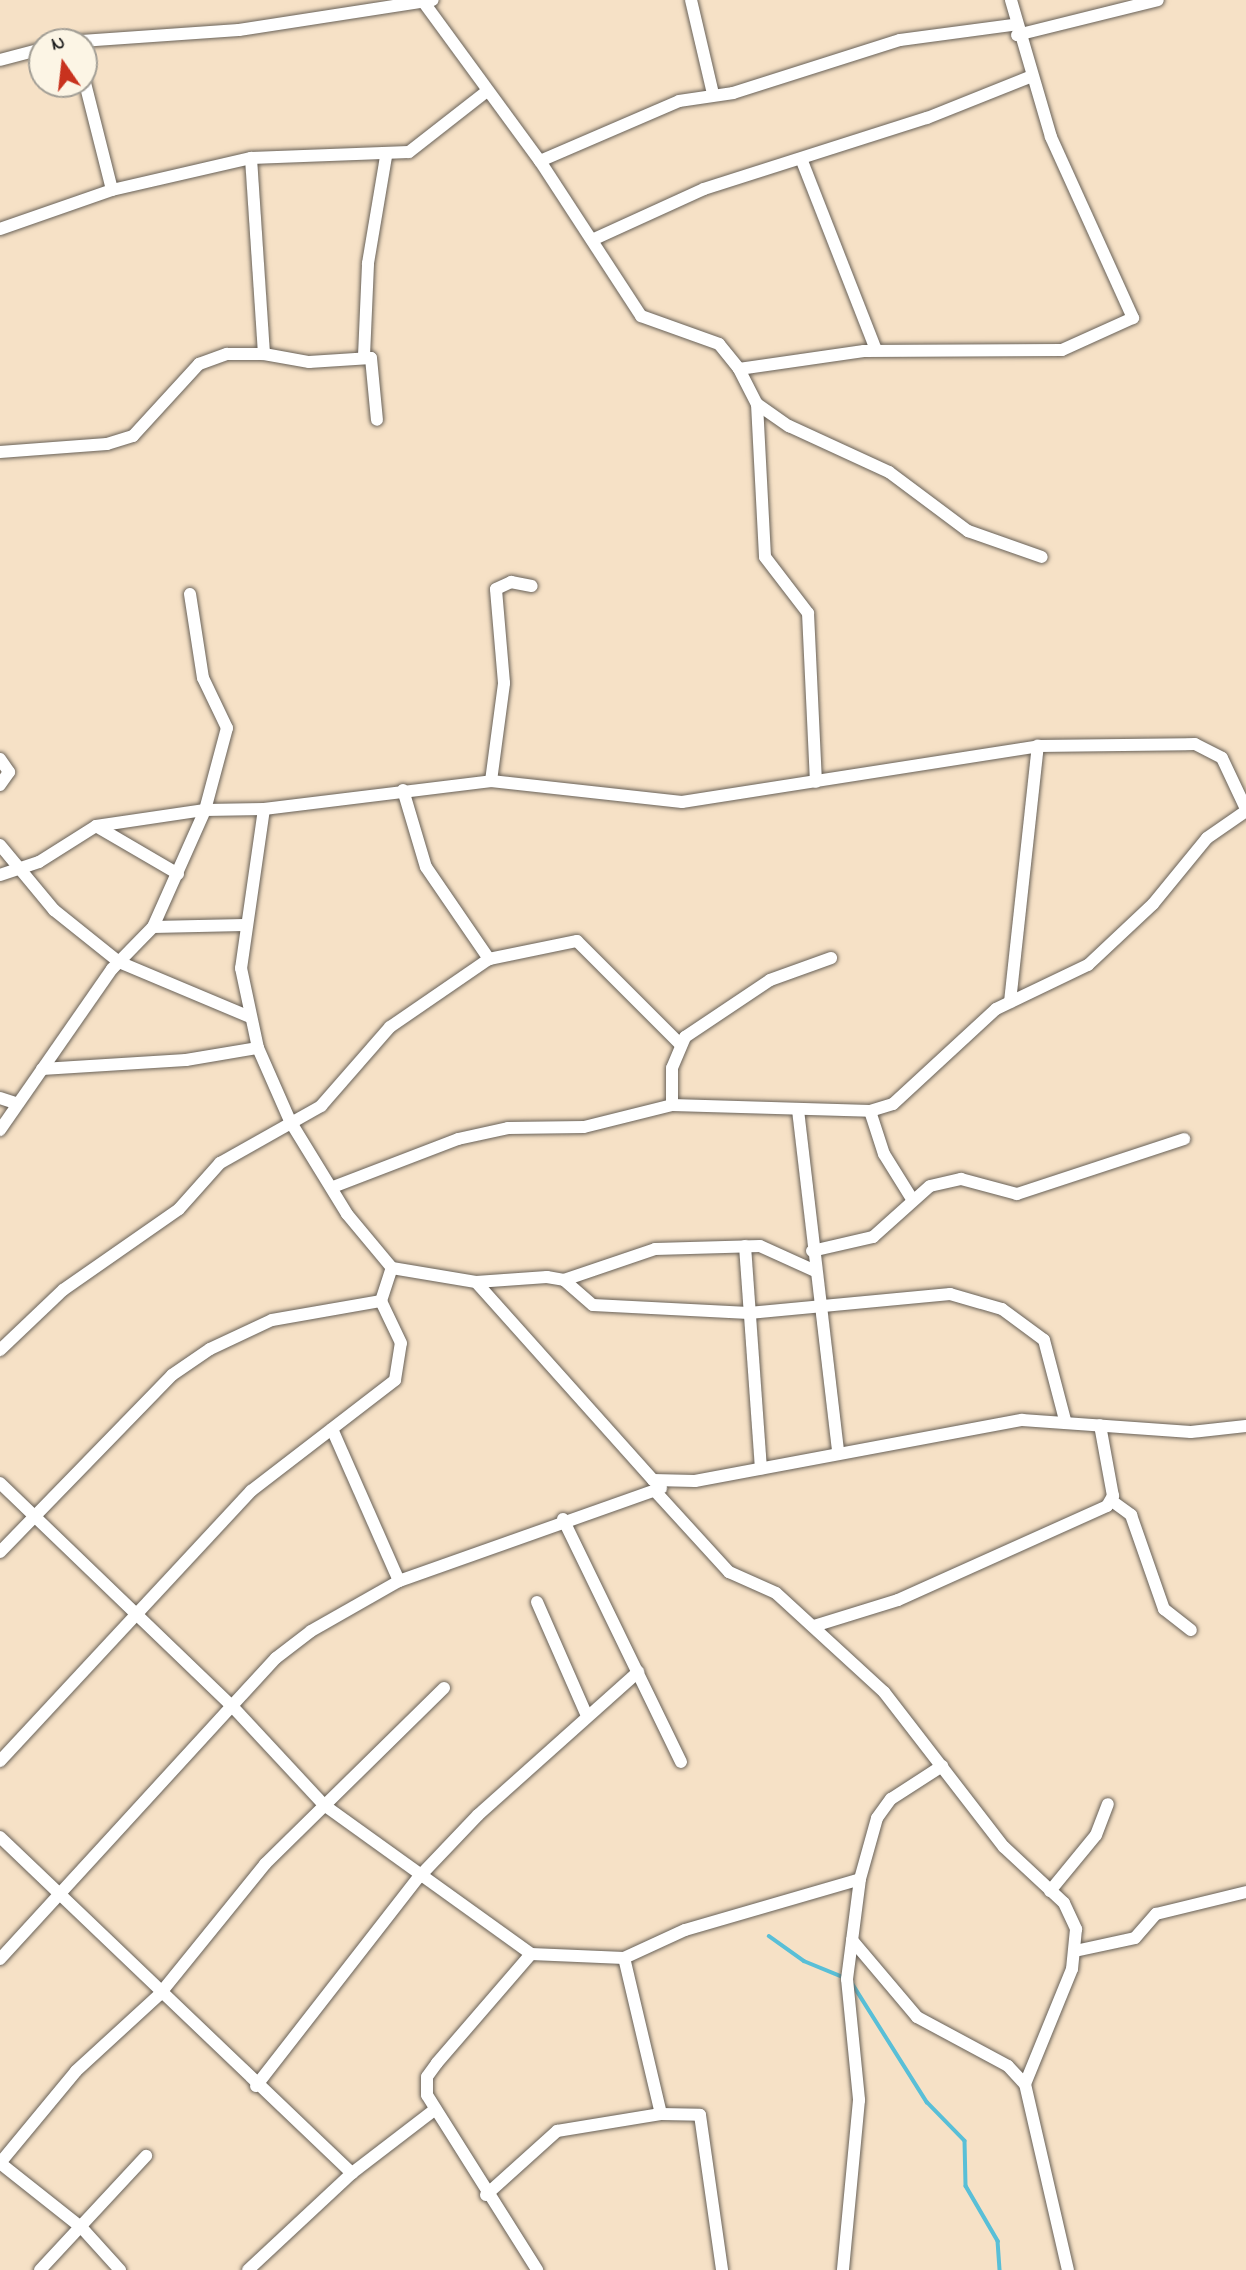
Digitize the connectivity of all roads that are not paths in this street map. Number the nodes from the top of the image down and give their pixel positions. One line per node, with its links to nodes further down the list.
1 (691, 0): 11 (street)
2 (1010, 0): 5 (street)
3 (1158, 0): 5 (street)
4 (427, 1): 6 (street); 10 (street)
5 (1015, 30): 9 (street); 11 (street)
6 (98, 39)
7 (28, 53): 8 (street)
8 (0, 60)
9 (1032, 76): 16 (street); 20 (street)
10 (487, 91): 13 (street); 15 (street)
11 (713, 94): 15 (street)
12 (89, 98): 17 (street)
13 (386, 157): 14 (street); 22 (street)
14 (251, 158): 17 (street); 21 (street)
15 (540, 161): 19 (street)
16 (802, 161): 19 (street); 20 (street)
17 (112, 190): 18 (street)
18 (0, 229)
19 (592, 240): 23 (street)
20 (876, 351): 23 (street)
21 (264, 354): 22 (street); 26 (street)
22 (364, 356): 25 (street)
23 (739, 369): 24 (street)
24 (757, 404): 27 (street); 34 (street)
25 (377, 420)
26 (0, 452)
27 (1042, 556)
28 (532, 586): 32 (street)
29 (190, 594): 38 (street)
30 (1038, 746): 33 (street); 34 (street); 50 (street)
31 (0, 759): 35 (street)
32 (491, 781): 34 (street); 36 (street)
33 (1242, 781): 39 (street)
34 (816, 782)
35 (0, 785)
36 (403, 790): 37 (street); 48 (street)
37 (264, 809): 38 (street); 45 (street)
38 (205, 810): 40 (street); 43 (street)
39 (1246, 810): 50 (street)
40 (96, 826): 42 (street); 43 (street)
41 (0, 845): 42 (street)
42 (20, 870): 44 (street); 49 (street)
43 (178, 874): 46 (street)
44 (0, 875)
45 (244, 925): 46 (street); 51 (street)
46 (153, 927): 49 (street)
47 (831, 958): 52 (street)
48 (489, 959): 52 (street); 60 (street)
49 (119, 962): 51 (street); 54 (street)
50 (1010, 1002): 59 (street)
51 (250, 1017): 53 (street)
52 (680, 1044): 57 (street)
53 (258, 1048): 54 (street); 60 (street)
54 (42, 1069): 56 (street)
55 (0, 1098): 56 (street)
56 (15, 1103): 61 (street)
57 (672, 1105): 58 (street); 63 (street)
58 (798, 1110): 59 (street); 66 (street)
59 (870, 1111): 64 (street)
60 (290, 1121): 63 (street); 74 (street)
61 (0, 1130)
62 (1184, 1139): 64 (street)
63 (332, 1187): 67 (street)
64 (912, 1199): 66 (street)
65 (745, 1246): 68 (street); 69 (street); 73 (street)
66 (813, 1251): 68 (street)
67 (392, 1268): 70 (street); 71 (street)
68 (815, 1271): 72 (street)
69 (564, 1280): 70 (street); 73 (street)
70 (476, 1282): 83 (street)
71 (381, 1301): 79 (street); 86 (street)
72 (819, 1302): 73 (street); 76 (street); 80 (street)
73 (749, 1313): 81 (street)
74 (5, 1338): 75 (street)
75 (0, 1350)
76 (1065, 1420): 77 (street); 80 (street)
77 (1100, 1425): 78 (street); 85 (street)
78 (1246, 1426)
79 (332, 1429): 89 (street); 91 (street)
80 (838, 1453): 81 (street)
81 (761, 1468): 83 (street)
82 (0, 1483): 86 (street)
83 (669, 1484): 84 (street)
84 (655, 1491): 87 (street); 92 (street)
85 (1112, 1502): 92 (street); 93 (street)
86 (34, 1516): 88 (street); 91 (street)
87 (563, 1519): 89 (street); 94 (street)
88 (0, 1552)
89 (398, 1581): 96 (street)
90 (537, 1602): 97 (street)
91 (135, 1613): 96 (street); 98 (street)
92 (814, 1626): 100 (street)
93 (1191, 1630)
94 (638, 1672): 97 (street); 99 (street)
95 (444, 1688): 102 (street)
96 (232, 1706): 102 (street); 108 (street)
97 (587, 1716): 104 (street)
98 (0, 1761)
99 (681, 1762)
100 (942, 1766): 105 (street); 106 (street)
101 (1108, 1804): 106 (street)
102 (324, 1805): 104 (street); 114 (street)
103 (0, 1837): 108 (street)
104 (418, 1878): 111 (street); 116 (street)
105 (860, 1879): 109 (street); 112 (street)
106 (1050, 1891): 110 (street)
107 (1246, 1892): 110 (street)
108 (60, 1900): 113 (street); 114 (street)
109 (852, 1940): 115 (street); 129 (street)
110 (1075, 1951): 115 (street)
111 (531, 1954): 112 (street); 117 (street)
112 (624, 1958): 118 (street)
113 (0, 1959)
114 (159, 1995): 116 (street); 120 (street)
115 (1025, 2084): 130 (street)
116 (256, 2086): 121 (street)
117 (434, 2110): 121 (street); 122 (street)
118 (661, 2114): 122 (street); 128 (street)
119 (146, 2156): 123 (street)
120 (0, 2163): 123 (street)
121 (352, 2173): 126 (street)
122 (486, 2195): 127 (street)
123 (82, 2228): 124 (street); 125 (street)
124 (40, 2270)
125 (120, 2270)
126 (248, 2270)
127 (537, 2270)
128 (722, 2270)
129 (843, 2270)
130 (1068, 2270)

